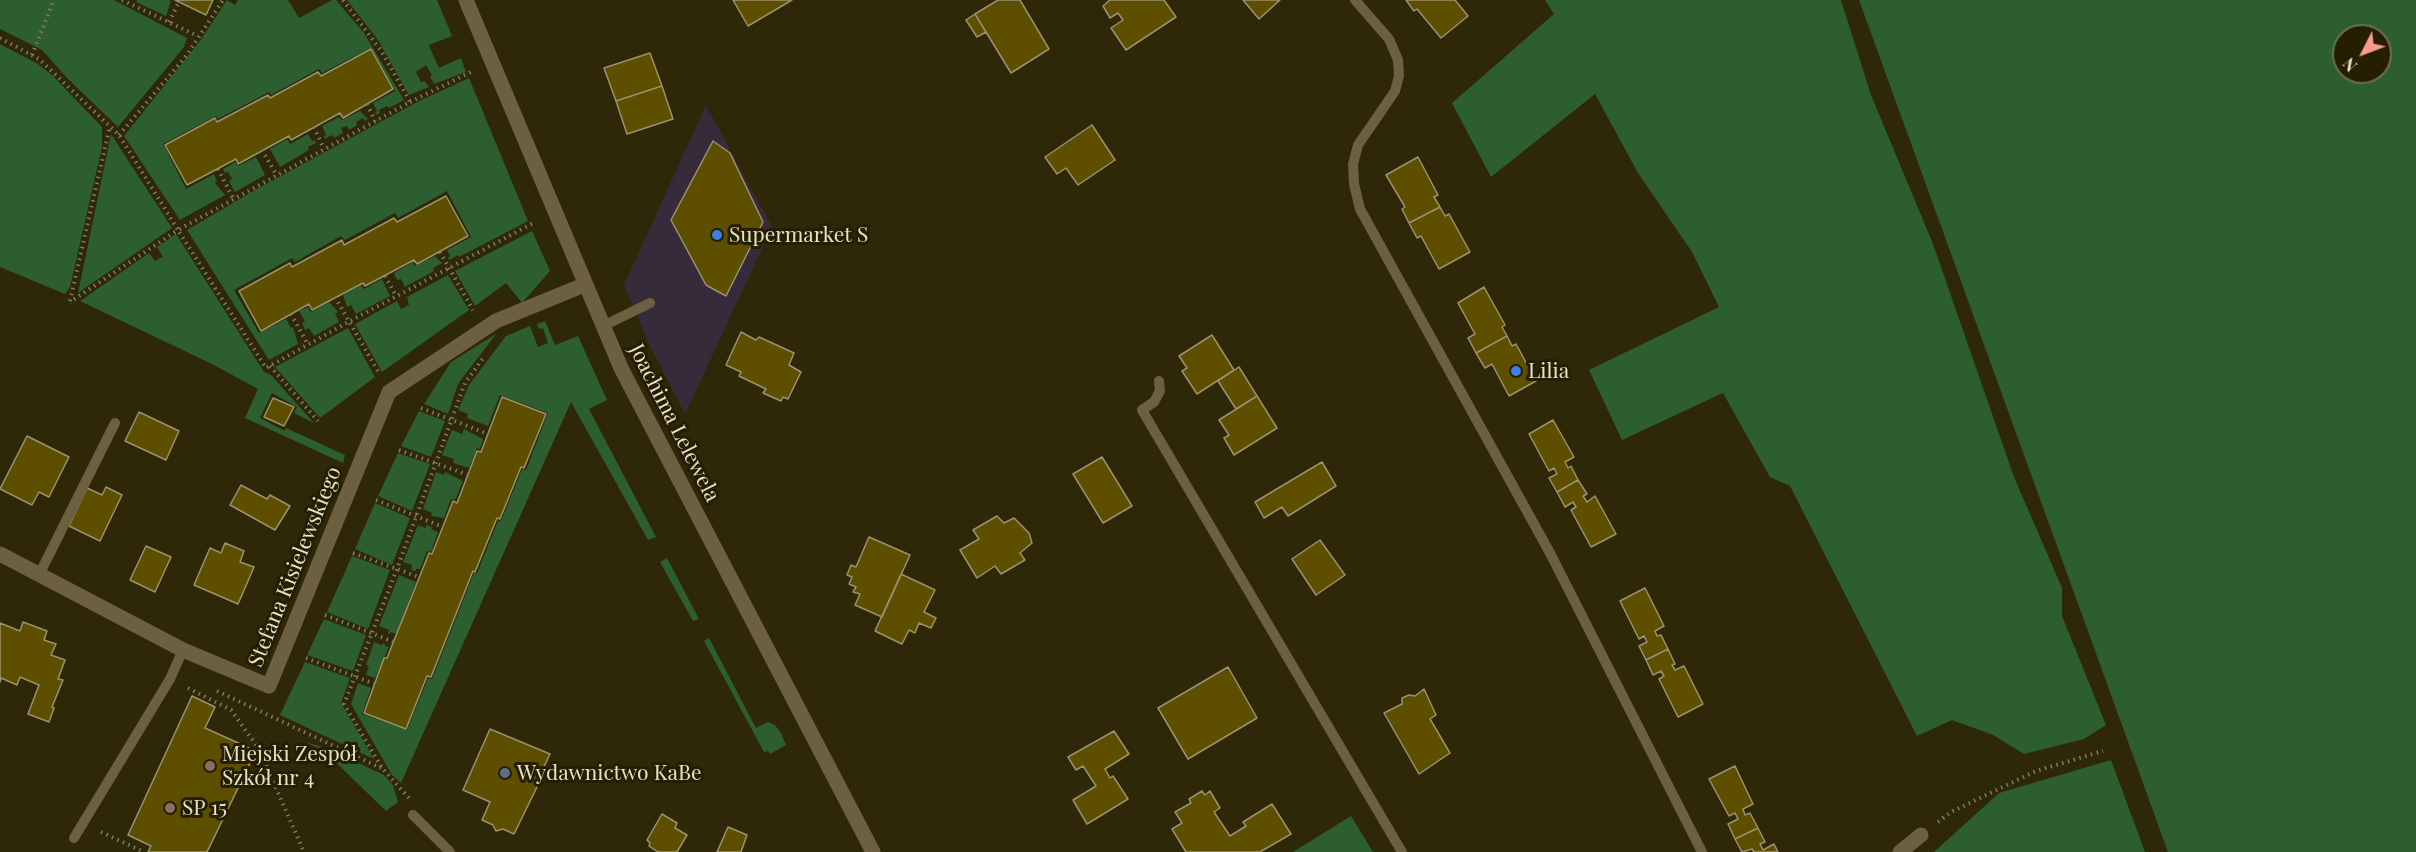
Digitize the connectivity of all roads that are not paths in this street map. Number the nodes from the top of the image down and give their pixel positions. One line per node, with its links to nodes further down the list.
1 (466, 0): 3 (street, Joachima Lelewela)
2 (1355, 0): 17 (lane)
3 (584, 285): 5 (street, Joachima Lelewela); 10 (street, Stefana Kisielewskiego)
4 (650, 303): 5 (lane)
5 (603, 326): 15 (street, Joachima Lelewela)
6 (1159, 381): 16 (lane)
7 (115, 423): 9 (lane)
8 (0, 554): 9 (street, Stefana Kisielewskiego)
9 (39, 575): 10 (street, Stefana Kisielewskiego)
10 (183, 650): 13 (lane)
11 (413, 815): 14 (lane)
12 (1921, 835): 18 (street)
13 (74, 838)
14 (450, 852)
15 (873, 852)
16 (1402, 852)
17 (1702, 852)
18 (1900, 852)

